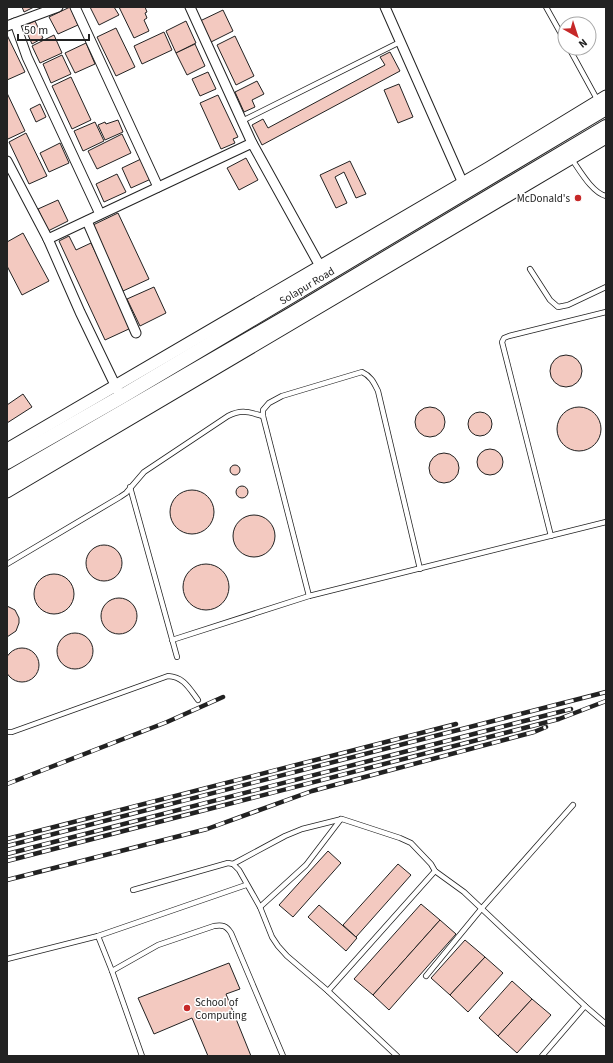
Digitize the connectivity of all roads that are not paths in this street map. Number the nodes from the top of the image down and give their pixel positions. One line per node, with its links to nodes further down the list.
1 (58, 7): 6 (street)
2 (75, 7): 17 (street)
3 (190, 7): 11 (street)
4 (385, 7): 8 (street)
5 (546, 7): 7 (lane)
6 (11, 24): 20 (street)
7 (557, 27)
8 (400, 42): 11 (lane); 18 (street)
9 (574, 56): 10 (lane)
10 (604, 103): 18 (highway, Solapur Road)
11 (242, 121): 14 (street)
12 (606, 127): 15 (highway, Solapur Road)
13 (606, 138): 15 (street)
14 (252, 143): 17 (street); 23 (street)
15 (569, 154): 19 (lane); 28 (highway, Solapur Road); 36 (street)
16 (7, 162): 22 (street)
17 (158, 187): 20 (street)
18 (464, 187): 23 (street); 26 (highway, Solapur Road)
19 (606, 196)
20 (100, 214): 21 (street)
21 (87, 221): 22 (street); 29 (street)
22 (48, 239): 30 (street)
23 (320, 266): 30 (street)
24 (530, 269): 25 (lane)
25 (606, 288)
26 (284, 300): 28 (highway); 30 (highway, Solapur Road)
27 (606, 312): 38 (lane)
28 (292, 314): 34 (highway, Solapur Road)
29 (136, 333)
30 (118, 392): 32 (street); 33 (highway, Solapur Road)
31 (263, 416): 35 (lane); 40 (lane); 41 (lane)
32 (7, 449)
33 (7, 462)
34 (7, 479)
35 (130, 486): 39 (lane); 42 (lane)
36 (7, 492)
37 (606, 522): 38 (lane)
38 (551, 536): 40 (lane)
39 (7, 564)
40 (420, 569): 41 (lane)
41 (309, 596): 42 (lane)
42 (172, 640): 43 (lane)
43 (177, 657)
44 (198, 700): 45 (lane)
45 (7, 732)
46 (573, 805): 53 (lane)
47 (342, 819): 48 (lane); 49 (lane); 52 (lane)
48 (233, 864): 50 (lane); 51 (lane)
49 (435, 871): 53 (lane); 58 (lane)
50 (246, 885): 52 (lane); 54 (lane)
51 (133, 890)
52 (260, 907): 58 (lane)
53 (482, 908): 57 (lane); 59 (lane)
54 (98, 936): 55 (lane); 56 (lane)
55 (7, 959)
56 (112, 970): 61 (lane); 62 (lane)
57 (426, 976)
58 (328, 991): 63 (lane)
59 (585, 1006): 60 (lane); 64 (lane)
60 (606, 1024)
61 (142, 1056)
62 (284, 1056)
63 (398, 1056)
64 (542, 1056)

